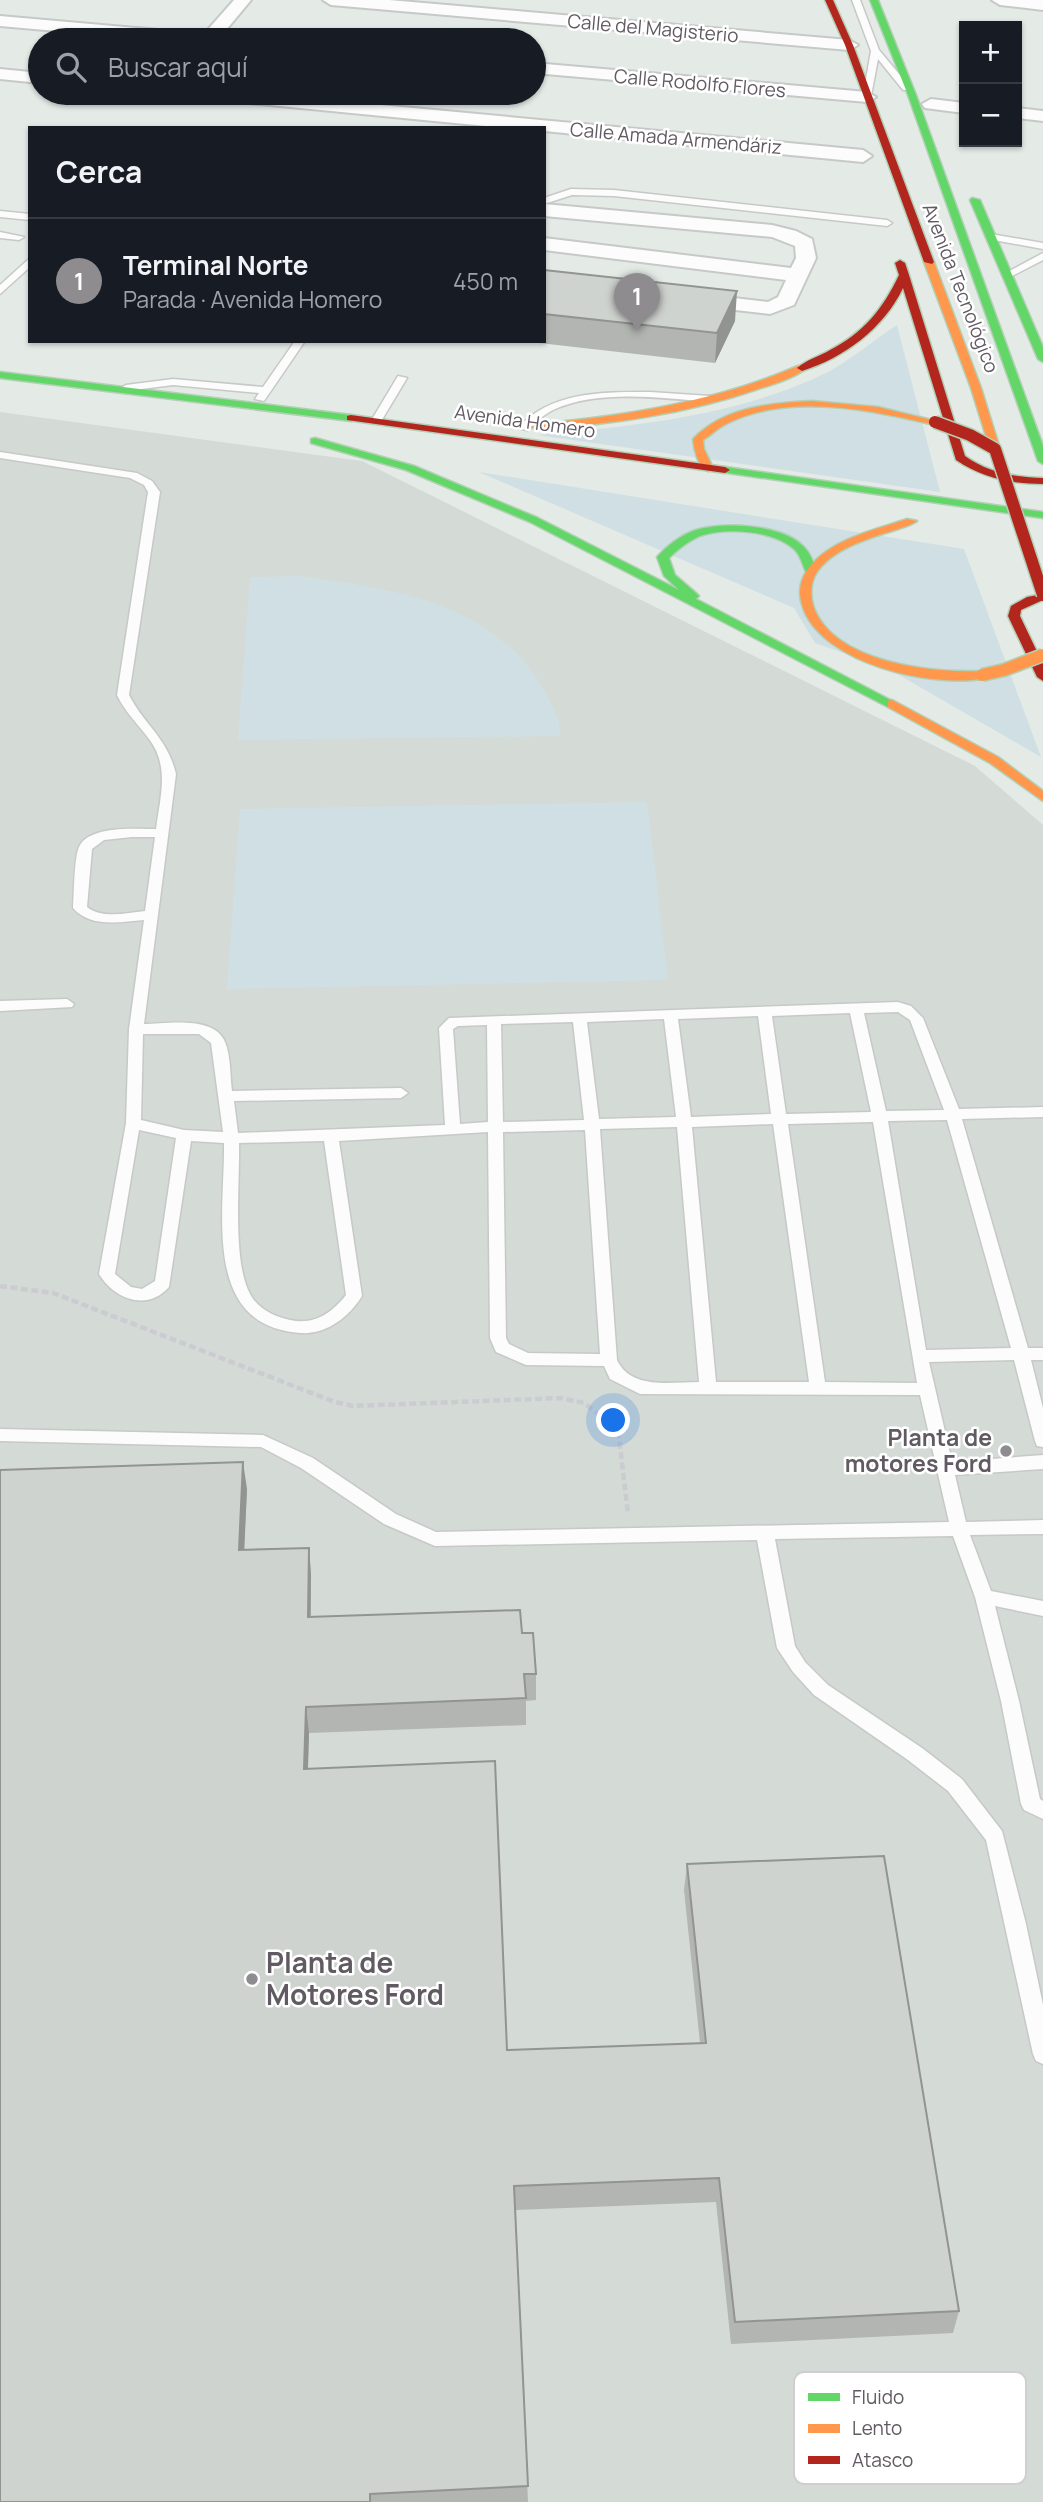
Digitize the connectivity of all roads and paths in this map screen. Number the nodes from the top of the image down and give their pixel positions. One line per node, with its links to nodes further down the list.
1 (243, 0): 10 (street)
2 (331, 0): 11 (street, Calle del Magisterio)
3 (829, 0): 11 (main road, Avenida Tecnológico)
4 (856, 0): 12 (lane)
5 (874, 0): 16 (main road, Avenida Tecnológico)
6 (1000, 0): 7 (street)
7 (1043, 5)
8 (0, 21): 9 (street)
9 (77, 28)
10 (218, 28)
11 (849, 45): 17 (main road, Avenida Tecnológico)
12 (875, 51): 16 (lane); 17 (lane)
13 (546, 69): 17 (street, Calle Rodolfo Flores)
14 (0, 74): 15 (street)
15 (28, 77)
16 (912, 95): 18 (main road); 68 (main road, Avenida Tecnológico)
17 (867, 97): 21 (main road); 64 (main road, Avenida Tecnológico)
18 (931, 104): 20 (street); 26 (main road)
19 (323, 105): 24 (street, Calle Amada Armendáriz)
20 (959, 107)
21 (850, 113)
22 (1022, 114): 23 (street)
23 (1043, 116)
24 (545, 126)
25 (546, 126): 27 (street, Calle Amada Armendáriz)
26 (944, 128)
27 (862, 156)
28 (970, 189): 37 (main road)
29 (546, 200): 32 (lane)
30 (546, 210): 44 (street)
31 (0, 214): 33 (lane)
32 (885, 216): 45 (main road)
33 (28, 217)
34 (546, 230): 44 (street)
35 (0, 235): 36 (lane)
36 (19, 237)
37 (991, 237): 39 (lane); 46 (main road)
38 (546, 244): 44 (street)
39 (1043, 246)
40 (1043, 256): 46 (lane)
41 (28, 263): 47 (lane)
42 (546, 263): 44 (street)
43 (0, 274): 47 (lane)
44 (798, 275): 49 (street)
45 (904, 275): 58 (main road); 67 (main road)
46 (1007, 275): 50 (main road)
47 (15, 276): 48 (lane)
48 (0, 291)
49 (676, 298)
50 (1028, 326): 51 (main road); 53 (main road)
51 (1043, 336)
52 (299, 343): 57 (lane)
53 (1043, 359)
54 (0, 375): 56 (main road, Avenida Homero)
55 (402, 378): 60 (lane)
56 (113, 390): 57 (lane); 59 (main road, Avenida Homero)
57 (266, 390): 59 (lane)
58 (719, 400): 62 (main road); 62 (lane)
59 (255, 407): 60 (main road, Avenida Homero); 61 (main road)
60 (376, 421): 63 (main road, Avenida Homero)
61 (241, 423)
62 (523, 428): 63 (main road)
63 (444, 430): 69 (main road, Avenida Homero)
64 (995, 449): 69 (main road, bridge); 77 (main road, Avenida Tecnológico, bridge)
65 (411, 451): 78 (main road)
66 (0, 455): 82 (lane)
67 (960, 458): 70 (main road); 71 (main road)
68 (1043, 461)
69 (708, 468): 71 (main road, Avenida Homero)
70 (1043, 481)
71 (902, 496): 72 (main road, Avenida Homero)
72 (1043, 514)
73 (870, 515): 76 (main road)
74 (1003, 535): 75 (main road)
75 (1043, 540)
76 (811, 572): 78 (main road); 79 (main road, bridge)
77 (1043, 596): 80 (main road)
78 (738, 625): 81 (main road)
79 (1043, 655)
80 (1043, 677)
81 (1043, 797)
82 (162, 833): 83 (lane); 83 (lane)
83 (151, 915): 91 (lane)
84 (67, 1004): 85 (lane)
85 (0, 1006)
86 (856, 1009): 87 (lane); 95 (lane); 96 (lane)
87 (764, 1011): 88 (lane); 97 (lane)
88 (670, 1014): 89 (lane); 98 (lane)
89 (580, 1019): 90 (lane); 100 (lane)
90 (494, 1020): 101 (lane); 102 (lane)
91 (136, 1029): 93 (lane); 99 (lane)
92 (401, 1093): 93 (lane)
93 (225, 1096): 105 (lane)
94 (1043, 1112): 95 (lane)
95 (953, 1114): 96 (lane); 107 (lane)
96 (880, 1117): 97 (lane); 109 (lane)
97 (781, 1118): 98 (lane); 112 (lane)
98 (684, 1122): 100 (lane); 111 (lane)
99 (133, 1123): 103 (lane); 103 (lane)
100 (592, 1125): 101 (lane); 110 (lane)
101 (496, 1127): 102 (lane); 110 (lane)
102 (453, 1129): 104 (lane)
103 (184, 1135): 105 (lane)
104 (331, 1136): 105 (lane); 105 (lane)
105 (230, 1138)
106 (0, 1286): 121 (path)
107 (1021, 1354): 108 (lane); 109 (lane); 115 (lane)
108 (1043, 1354)
109 (919, 1356): 113 (lane)
110 (609, 1360): 111 (lane)
111 (708, 1388): 112 (lane)
112 (818, 1388): 113 (lane)
113 (926, 1389): 117 (lane)
114 (0, 1435): 121 (lane)
115 (1043, 1441)
116 (1043, 1462): 117 (lane)
117 (945, 1469): 119 (lane)
118 (1043, 1527): 119 (lane)
119 (959, 1529): 120 (lane); 122 (lane)
120 (765, 1533): 121 (lane); 125 (lane)
121 (630, 1536)
122 (984, 1597): 123 (lane); 124 (lane)
123 (1043, 1609)
124 (1043, 1811)
125 (1043, 2054)

